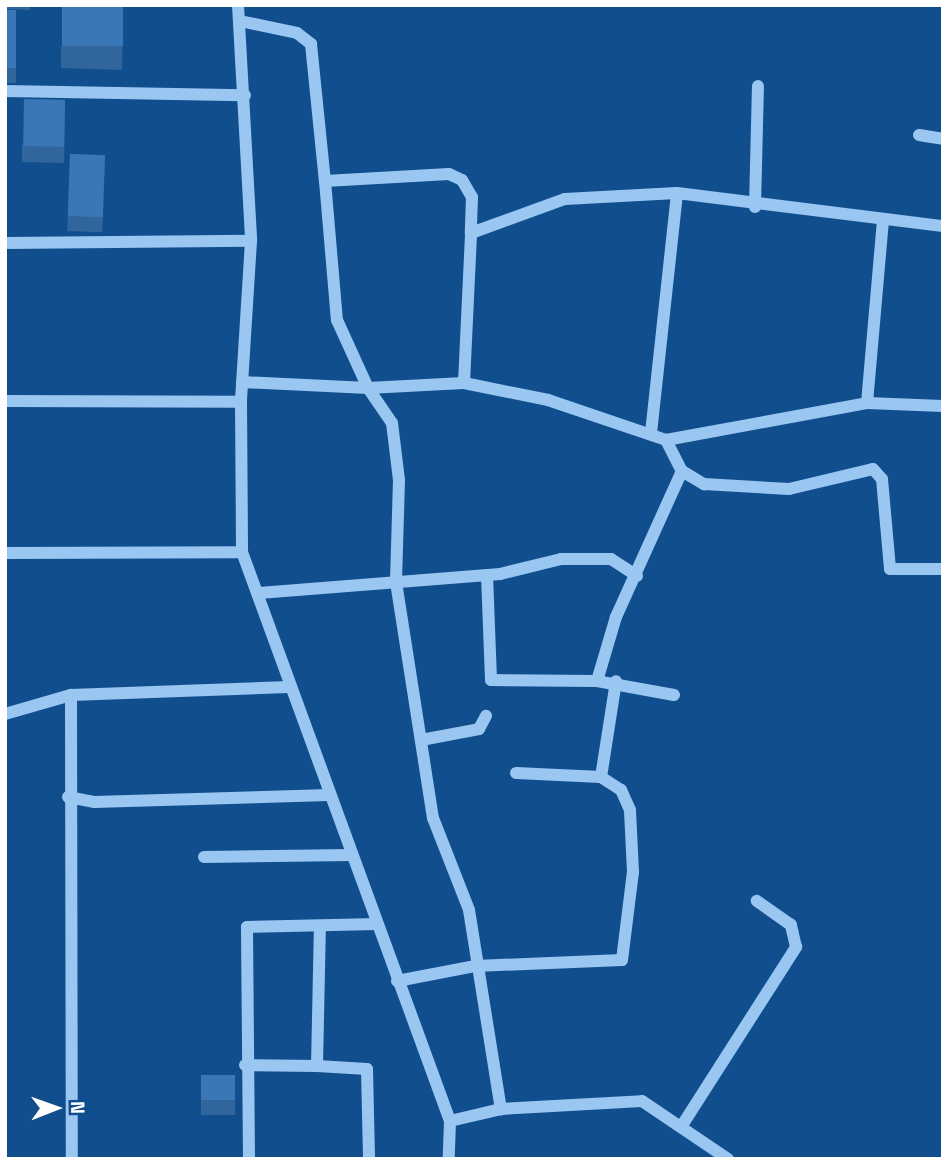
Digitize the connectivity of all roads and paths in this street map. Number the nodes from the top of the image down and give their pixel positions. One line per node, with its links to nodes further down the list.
1 (238, 5): 2 (street)
2 (240, 21): 5 (street); 8 (street)
3 (758, 86): 10 (street)
4 (5, 91): 5 (street)
5 (245, 95): 14 (street)
6 (919, 135): 7 (street)
7 (943, 139)
8 (325, 181): 13 (street); 18 (street)
9 (677, 193): 10 (street); 13 (street); 23 (street)
10 (755, 208): 11 (street)
11 (883, 219): 12 (street); 21 (street)
12 (943, 226)
13 (471, 233): 17 (street)
14 (251, 241): 15 (street); 16 (street)
15 (5, 243)
16 (242, 382): 18 (street); 20 (street)
17 (464, 383): 18 (street); 23 (street)
18 (368, 388): 31 (street)
19 (5, 401): 20 (street)
20 (241, 402): 26 (street)
21 (867, 403): 22 (street); 24 (street)
22 (943, 406)
23 (651, 433): 24 (street)
24 (666, 440): 25 (street)
25 (682, 471): 28 (street); 30 (street)
26 (242, 552): 27 (street); 32 (street)
27 (5, 553)
28 (943, 569)
29 (487, 575): 30 (street); 31 (street); 33 (street)
30 (637, 576): 33 (street)
31 (396, 582): 32 (street); 40 (street)
32 (259, 593): 35 (street)
33 (597, 681): 34 (street)
34 (616, 681): 37 (street); 42 (street)
35 (289, 687): 36 (street); 43 (street)
36 (71, 695): 38 (street); 44 (street)
37 (674, 695)
38 (5, 714)
39 (486, 716): 40 (street)
40 (421, 740): 50 (street)
41 (516, 772): 42 (street)
42 (601, 776): 50 (street)
43 (329, 795): 44 (street); 45 (street)
44 (68, 797): 57 (street)
45 (352, 855): 46 (street); 48 (street)
46 (204, 857)
47 (757, 901): 56 (street)
48 (377, 924): 49 (street); 51 (street)
49 (320, 928): 52 (street); 53 (street)
50 (475, 966): 51 (street); 54 (street)
51 (397, 981): 55 (street)
52 (245, 1065): 53 (street); 58 (street)
53 (317, 1066): 59 (street)
54 (501, 1109): 55 (street); 56 (street)
55 (450, 1121): 60 (street)
56 (681, 1127): 61 (street)
57 (72, 1159)
58 (249, 1159)
59 (369, 1159)
60 (449, 1159)
61 (728, 1159)

